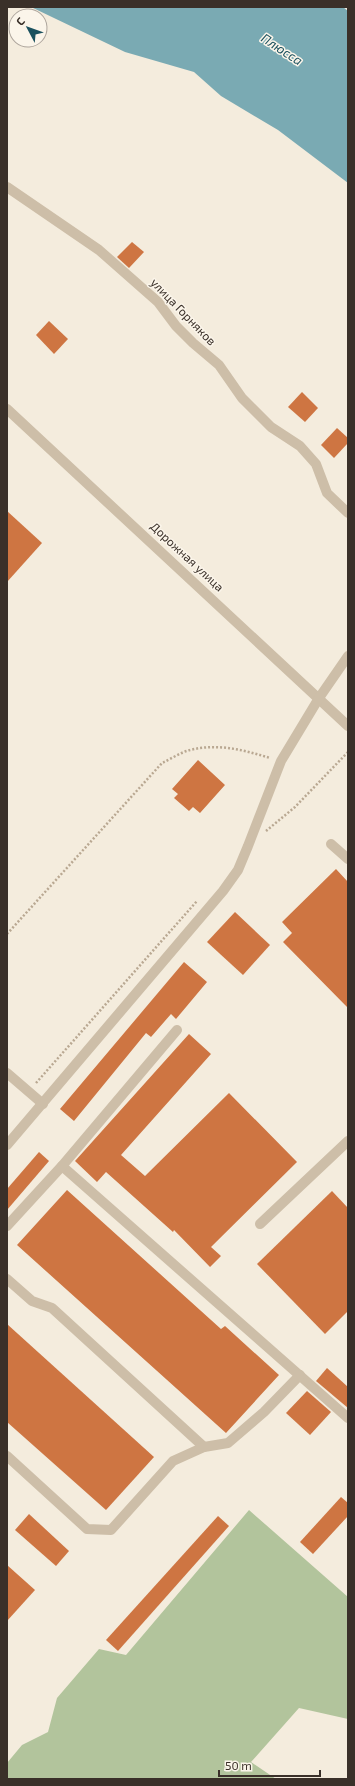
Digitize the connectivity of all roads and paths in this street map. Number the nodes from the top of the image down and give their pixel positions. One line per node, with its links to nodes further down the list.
1 (7, 187): 3 (street, улица Горняков)
2 (7, 409): 5 (street, Дорожная улица)
3 (348, 513)
4 (348, 656): 5 (street)
5 (319, 698): 6 (street, Дорожная улица); 7 (street)
6 (348, 726)
7 (281, 762): 10 (path); 13 (street)
8 (332, 844): 9 (street)
9 (348, 859)
10 (7, 934)
11 (177, 1030): 16 (street)
12 (7, 1073): 13 (street)
13 (43, 1104): 15 (street)
14 (348, 1141): 17 (street)
15 (7, 1145)
16 (62, 1166): 18 (street); 20 (street)
17 (260, 1224)
18 (7, 1226)
19 (7, 1279): 22 (street)
20 (300, 1375): 21 (street); 22 (street)
21 (348, 1418)
22 (204, 1447): 23 (street)
23 (7, 1456)

